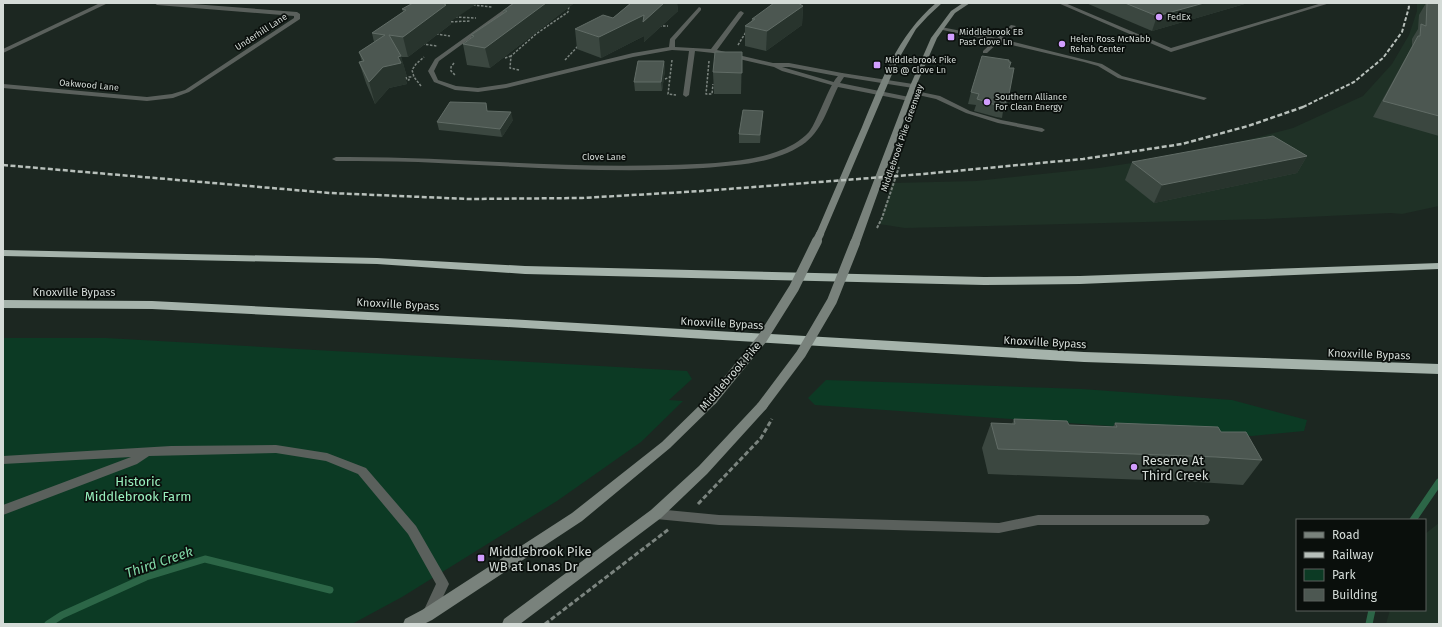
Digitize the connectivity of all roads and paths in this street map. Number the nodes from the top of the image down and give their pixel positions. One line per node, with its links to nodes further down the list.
1 (105, 3): 33 (street)
2 (157, 3): 58 (street, Underhill Lane)
3 (516, 3): 31 (lane)
4 (938, 3): 50 (main road, Middlebrook Pike)
5 (967, 3): 18 (main road)
6 (1061, 3): 7 (lane)
7 (1327, 3)
8 (570, 5): 20 (path)
9 (472, 6): 10 (path)
10 (494, 8)
11 (699, 9): 31 (lane)
12 (741, 13): 34 (lane)
13 (478, 19): 14 (path)
14 (475, 21)
15 (1013, 26): 24 (lane)
16 (542, 27): 20 (path)
17 (656, 29): 19 (path)
18 (941, 29): 24 (lane); 54 (main road)
19 (665, 30)
20 (543, 31): 36 (path)
21 (747, 31): 25 (path)
22 (433, 34): 23 (path)
23 (453, 37)
24 (998, 40): 35 (lane); 59 (lane)
25 (741, 41): 26 (path); 29 (path)
26 (745, 41)
27 (419, 44): 30 (path)
28 (584, 44): 41 (path)
29 (738, 45)
30 (440, 46)
31 (672, 48): 32 (lane)
32 (692, 50): 34 (lane); 57 (lane)
33 (3, 51)
34 (713, 51): 42 (lane)
35 (985, 52)
36 (511, 56): 37 (path); 43 (path)
37 (505, 58)
38 (709, 58): 51 (path)
39 (672, 59): 48 (path)
40 (458, 60): 47 (path)
41 (563, 61)
42 (773, 65): 44 (lane); 52 (lane)
43 (525, 70)
44 (842, 75): 50 (street); 52 (street, Clove Lane)
45 (406, 77): 46 (path)
46 (413, 77)
47 (459, 77)
48 (670, 77): 49 (path); 56 (path)
49 (665, 79)
50 (885, 81): 54 (street); 55 (main road, Middlebrook Pike)
51 (713, 84)
52 (835, 84): 55 (street); 61 (street, Clove Lane)
53 (3, 86): 58 (street, Oakwood Lane)
54 (911, 92): 55 (street); 60 (lane); 71 (main road, bridge)
55 (880, 94): 73 (main road, Middlebrook Pike, bridge)
56 (678, 95)
57 (686, 95)
58 (173, 96)
59 (1204, 98)
60 (1042, 130)
61 (336, 159)
62 (900, 163): 63 (path, Middlebrook Pike Greenway)
63 (876, 231)
64 (3, 253): 65 (highway)
65 (1439, 266)
66 (3, 304): 67 (highway, Knoxville Bypass)
67 (1439, 369)
68 (146, 452): 69 (lane); 70 (lane); 73 (lane)
69 (3, 460)
70 (3, 510)
71 (656, 514): 72 (lane); 75 (main road)
72 (1204, 520)
73 (430, 620): 74 (main road, Middlebrook Pike)
74 (410, 624)
75 (509, 624)

